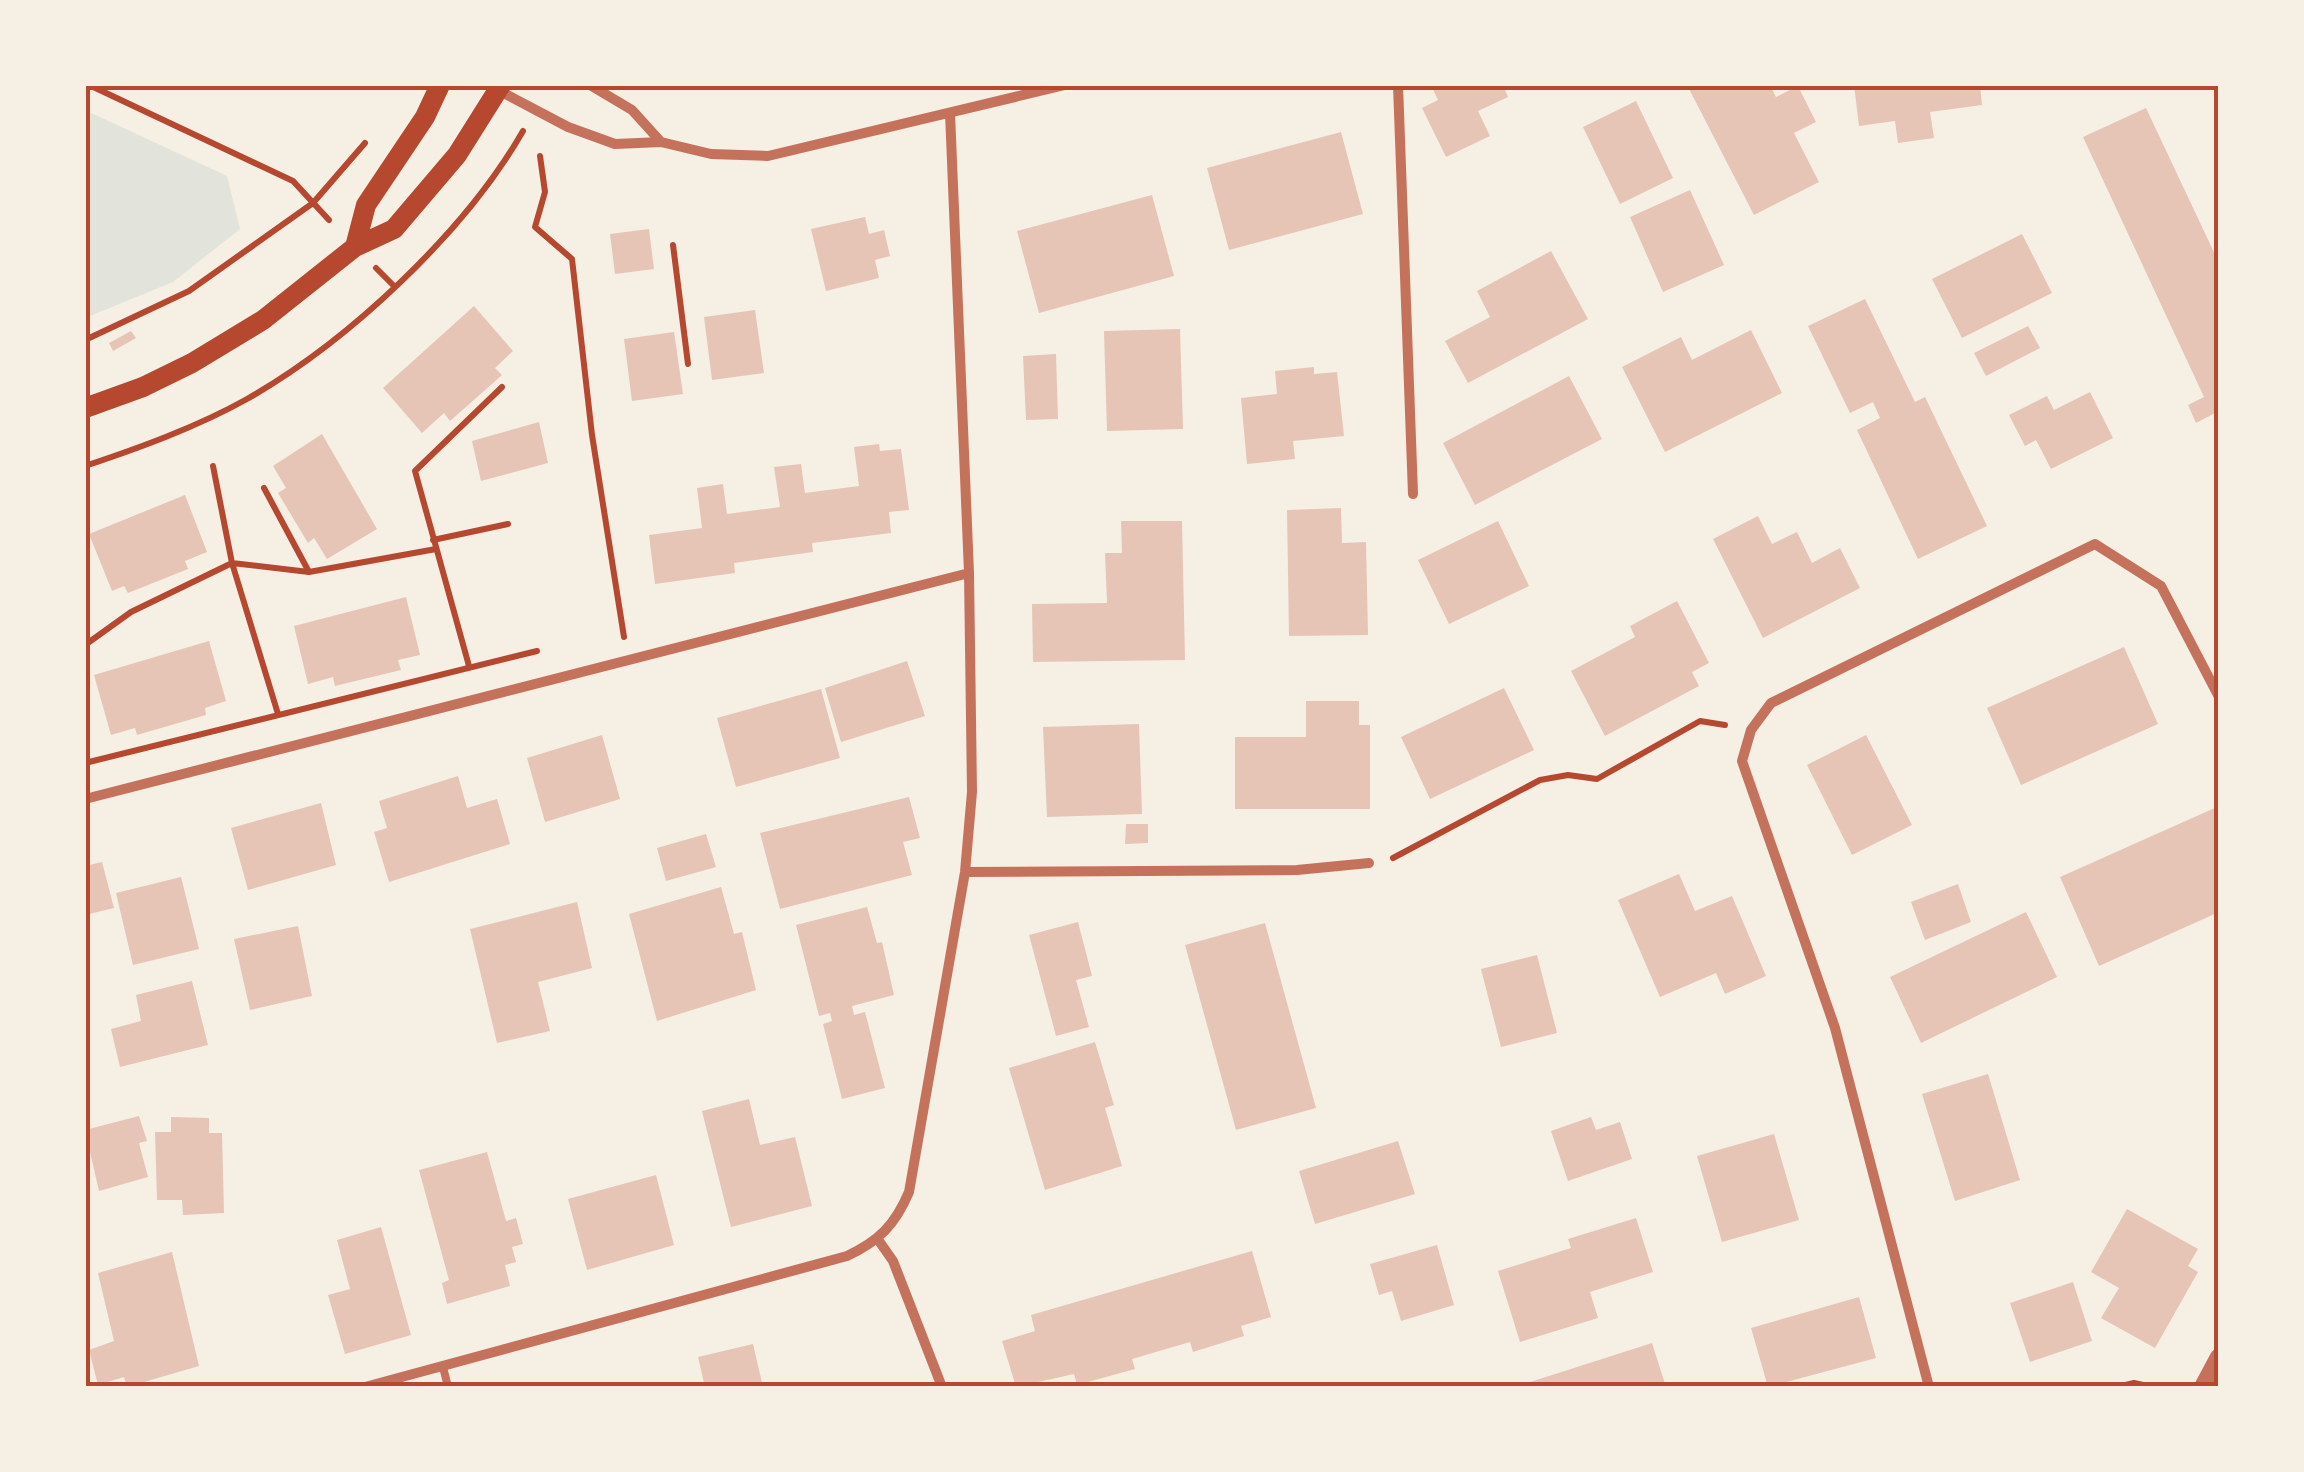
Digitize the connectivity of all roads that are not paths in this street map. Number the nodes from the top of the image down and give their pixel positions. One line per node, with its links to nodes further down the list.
1 (440, 85): 8 (main road)
2 (590, 85): 7 (street)
3 (1065, 85): 6 (street)
4 (1398, 85): 10 (street)
5 (498, 87): 7 (street); 8 (main road)
6 (950, 112): 7 (street); 11 (street)
7 (661, 142)
8 (355, 247): 9 (main road)
9 (85, 408)
10 (1413, 494)
11 (969, 572): 13 (street); 15 (street)
12 (2219, 697): 22 (street)
13 (85, 798)
14 (1370, 863): 15 (street)
15 (965, 872): 16 (street)
16 (879, 1240): 18 (street); 21 (street)
17 (2219, 1357): 23 (street)
18 (443, 1366): 19 (street); 20 (lane)
19 (365, 1387)
20 (448, 1387)
21 (942, 1387)
22 (1928, 1387)
23 (2202, 1387)

